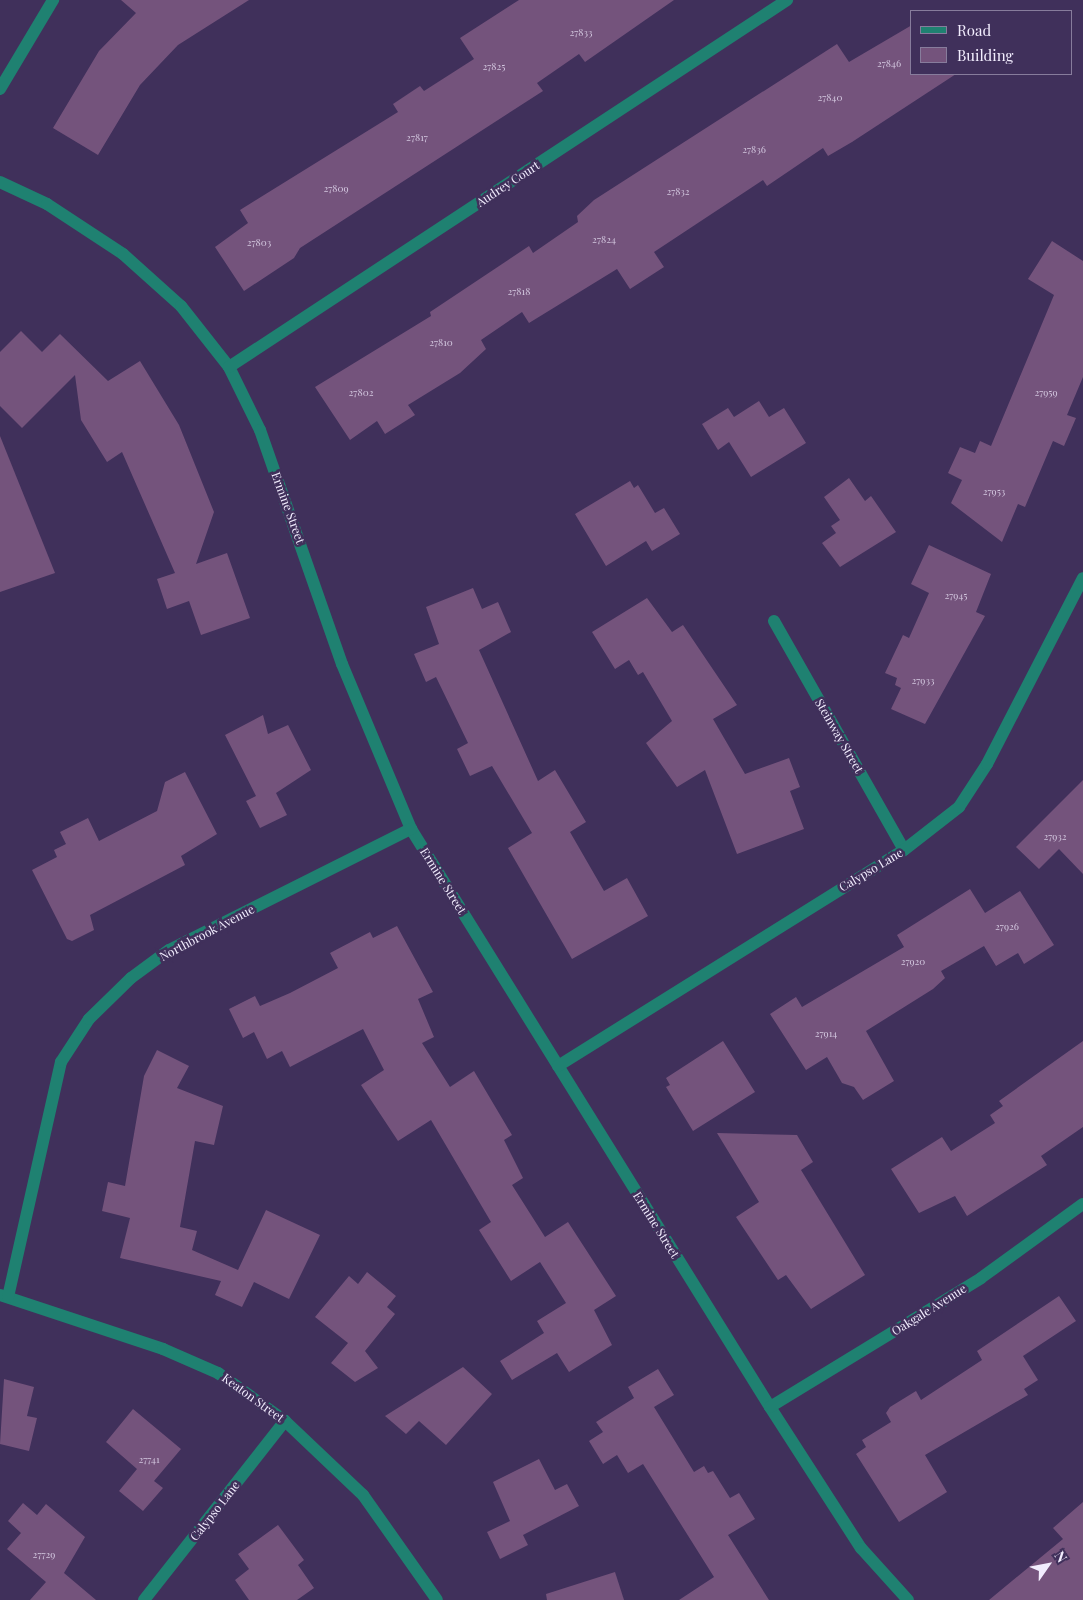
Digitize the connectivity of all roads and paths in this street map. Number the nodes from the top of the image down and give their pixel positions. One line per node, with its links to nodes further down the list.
1 (53, 0): 3 (street)
2 (787, 0): 5 (street, Audrey Court)
3 (0, 89)
4 (0, 182): 5 (street, Ermine Street)
5 (229, 367): 8 (street, Ermine Street)
6 (1083, 578): 9 (street, Calypso Lane)
7 (774, 621): 9 (street, Steinway Street)
8 (411, 829): 10 (street, Ermine Street); 12 (street, Northbrook Avenue)
9 (904, 850): 10 (street, Calypso Lane)
10 (558, 1066): 13 (street, Ermine Street)
11 (1083, 1204): 13 (street, Oakgale Avenue)
12 (4, 1296): 14 (street, Keaton Street)
13 (770, 1407): 17 (street, Ermine Street)
14 (285, 1421): 15 (street, Calypso Lane); 16 (street, Keaton Street)
15 (144, 1600)
16 (437, 1600)
17 (908, 1600)

